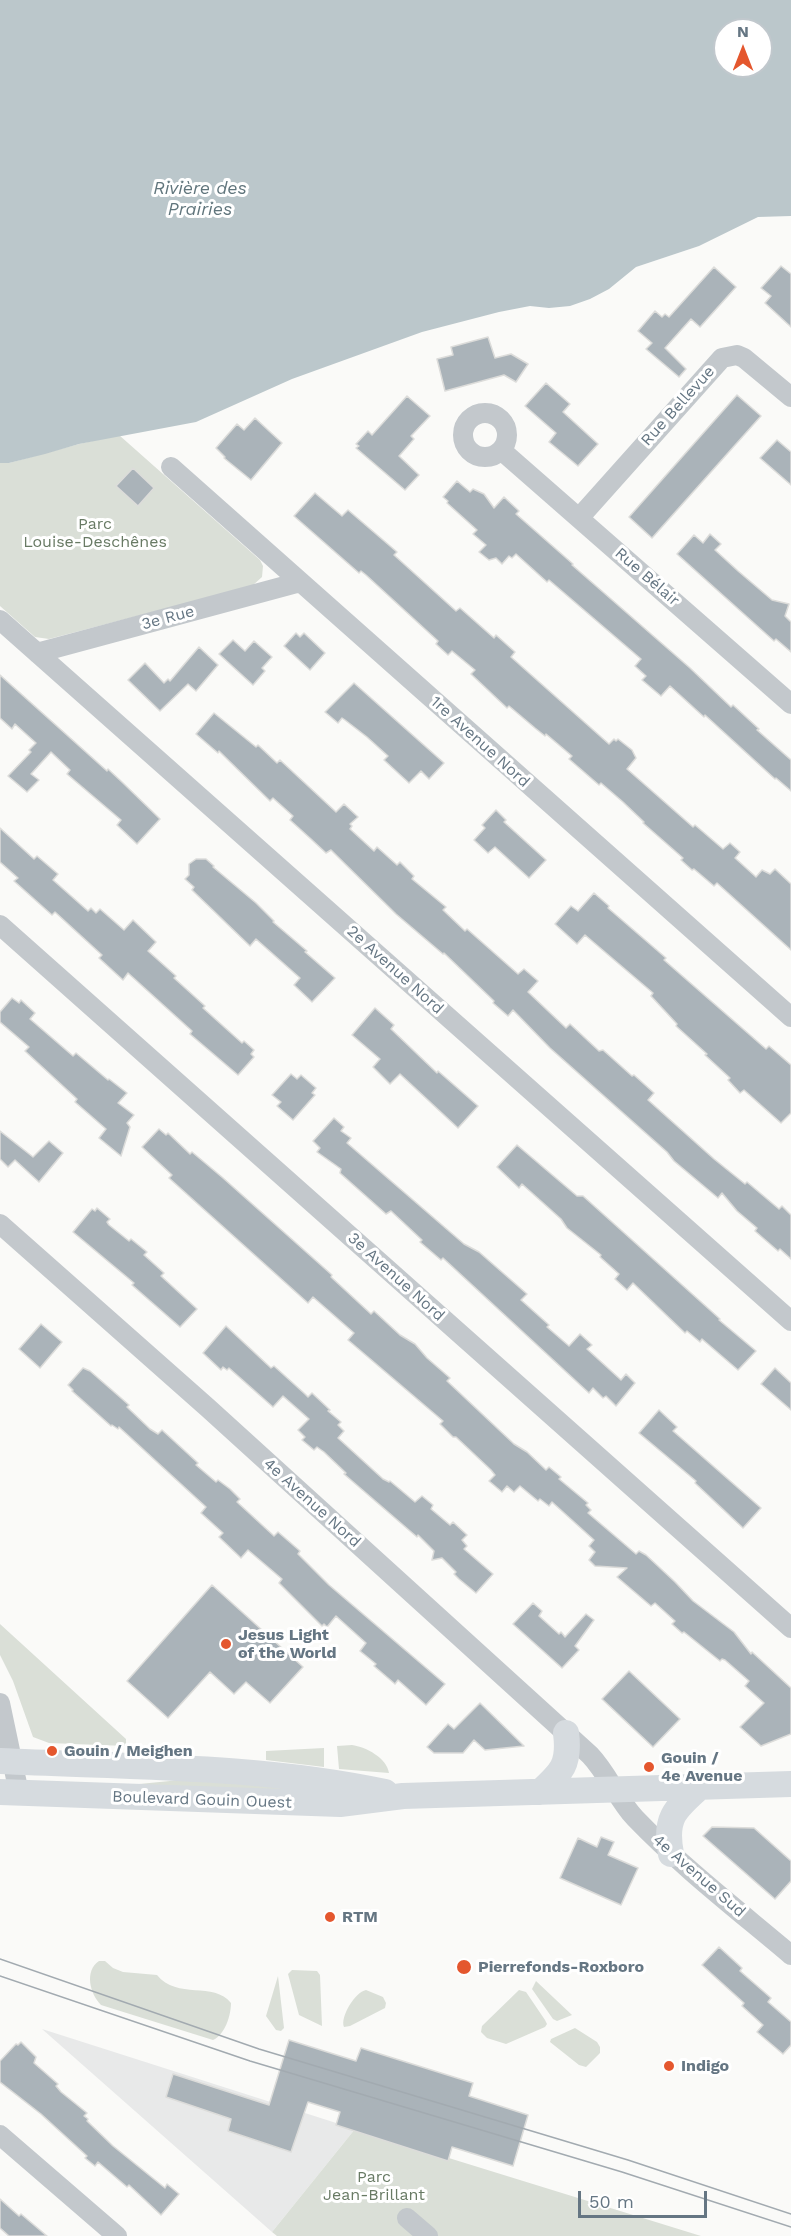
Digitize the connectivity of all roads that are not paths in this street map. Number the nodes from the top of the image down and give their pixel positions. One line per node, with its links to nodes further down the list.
1 (791, 397): 4 (street, Rue Bellevue)
2 (501, 450): 4 (street, Rue Bélair)
3 (171, 467): 5 (street, 1re Avenue Nord)
4 (579, 518): 8 (street, Rue Bélair)
5 (300, 582): 7 (street, 3e Rue); 10 (street, 1re Avenue Nord)
6 (0, 620): 7 (street, 2e Avenue Nord)
7 (37, 653): 12 (street, 2e Avenue Nord)
8 (791, 705)
9 (0, 925): 13 (street, 3e Avenue Nord)
10 (791, 1017)
11 (0, 1224): 15 (street, 4e Avenue Nord)
12 (791, 1321)
13 (791, 1628)
14 (0, 1702): 16 (street)
15 (566, 1733): 19 (street, 4e Avenue Nord); 20 (main road)
16 (7, 1762): 21 (street); 22 (main road, Boulevard Gouin Ouest)
17 (791, 1784): 18 (main road, Boulevard Gouin Ouest)
18 (700, 1787): 19 (main road, Boulevard Gouin Ouest); 23 (main road)
19 (616, 1790): 20 (main road, Boulevard Gouin Ouest); 23 (street, 4e Avenue Sud)
20 (540, 1792): 22 (main road, Boulevard Gouin Ouest)
21 (9, 1793): 22 (main road, Boulevard Gouin Ouest)
22 (403, 1796)
23 (672, 1854): 24 (street, 4e Avenue Sud)
24 (791, 1955)
25 (0, 2135): 27 (street)
26 (407, 2218): 28 (street)
27 (117, 2236)
28 (428, 2236)

